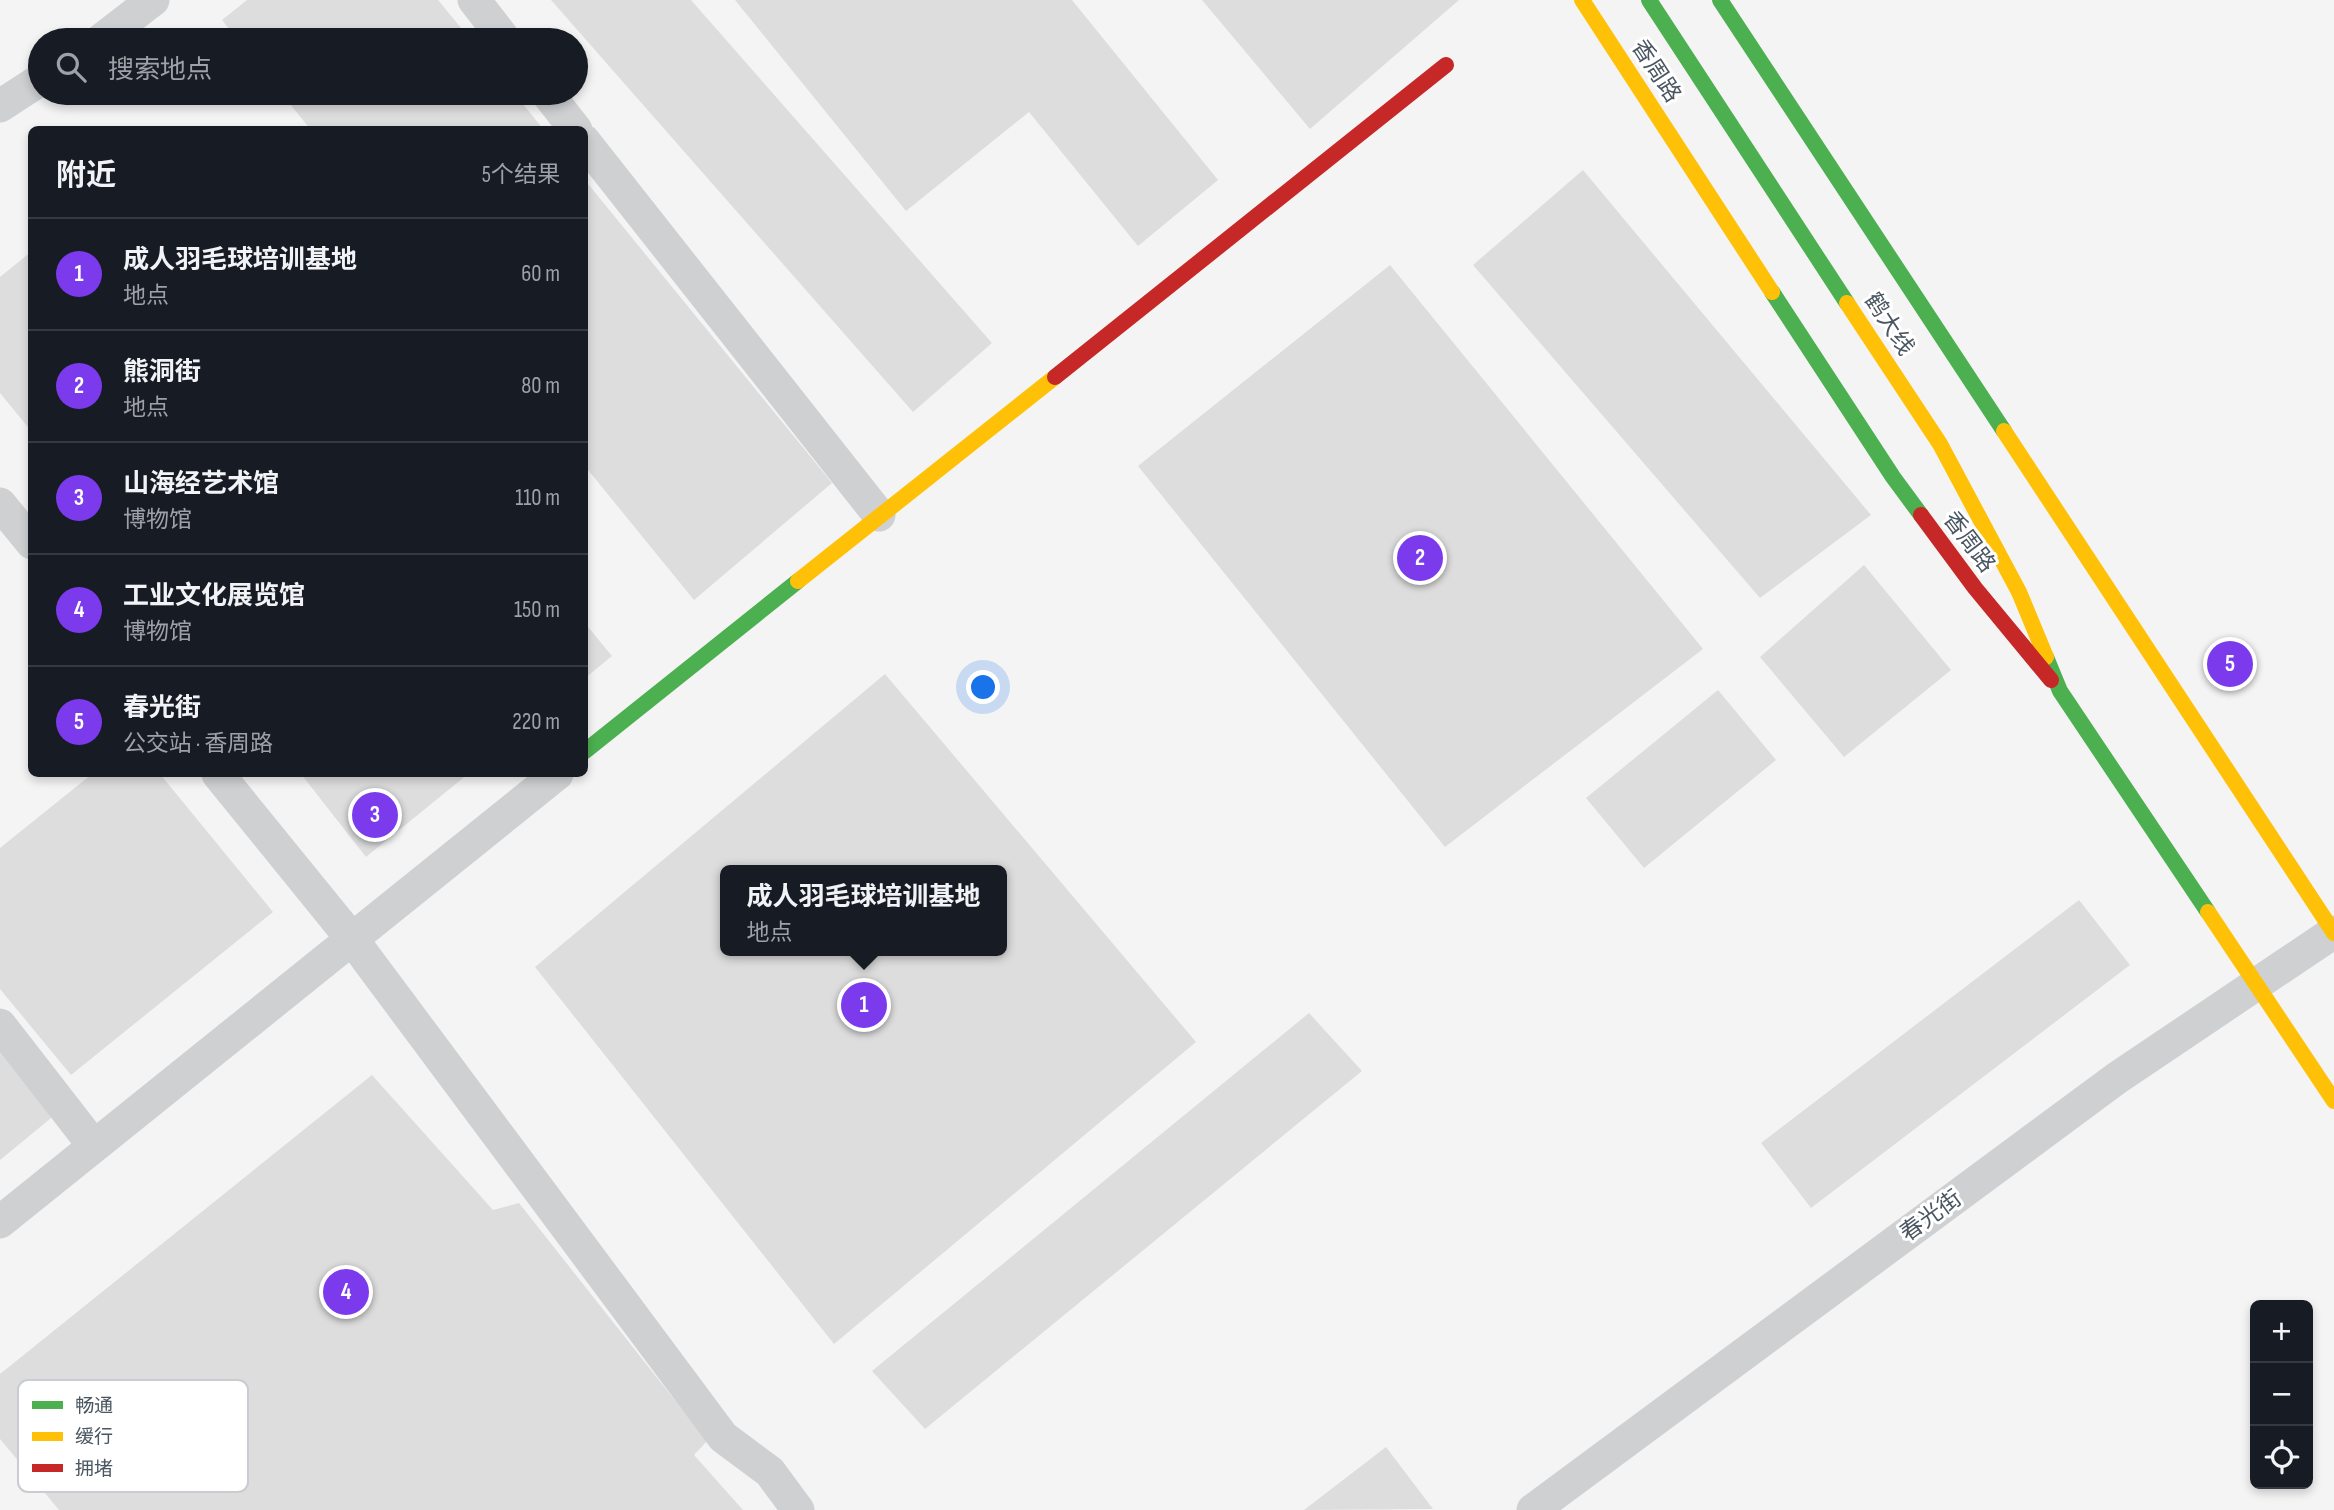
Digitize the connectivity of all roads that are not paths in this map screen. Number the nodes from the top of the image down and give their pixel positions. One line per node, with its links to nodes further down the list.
1 (153, 0): 6 (street)
2 (474, 0): 7 (street)
3 (1582, 0): 17 (main road, 香周路)
4 (1649, 0): 17 (main road, 鹤大线)
5 (1720, 0): 21 (main road)
6 (117, 28)
7 (496, 28)
8 (1446, 65): 15 (main road)
9 (28, 88): 11 (street)
10 (556, 105): 12 (street)
11 (0, 106)
12 (573, 126)
13 (588, 146): 15 (street)
14 (0, 504): 16 (street)
15 (879, 515): 18 (main road)
16 (28, 538)
17 (2060, 691): 23 (main road, 香周路)
18 (588, 749)
19 (220, 777): 22 (street)
20 (553, 777): 22 (street)
21 (2334, 932): 23 (street, 春光街)
22 (352, 939): 26 (street); 28 (street)
23 (2256, 984): 25 (main road, 香周路); 29 (street, 春光街)
24 (0, 1025): 26 (street)
25 (2334, 1101)
26 (94, 1146): 27 (street)
27 (0, 1222)
28 (798, 1510)
29 (1533, 1510)

